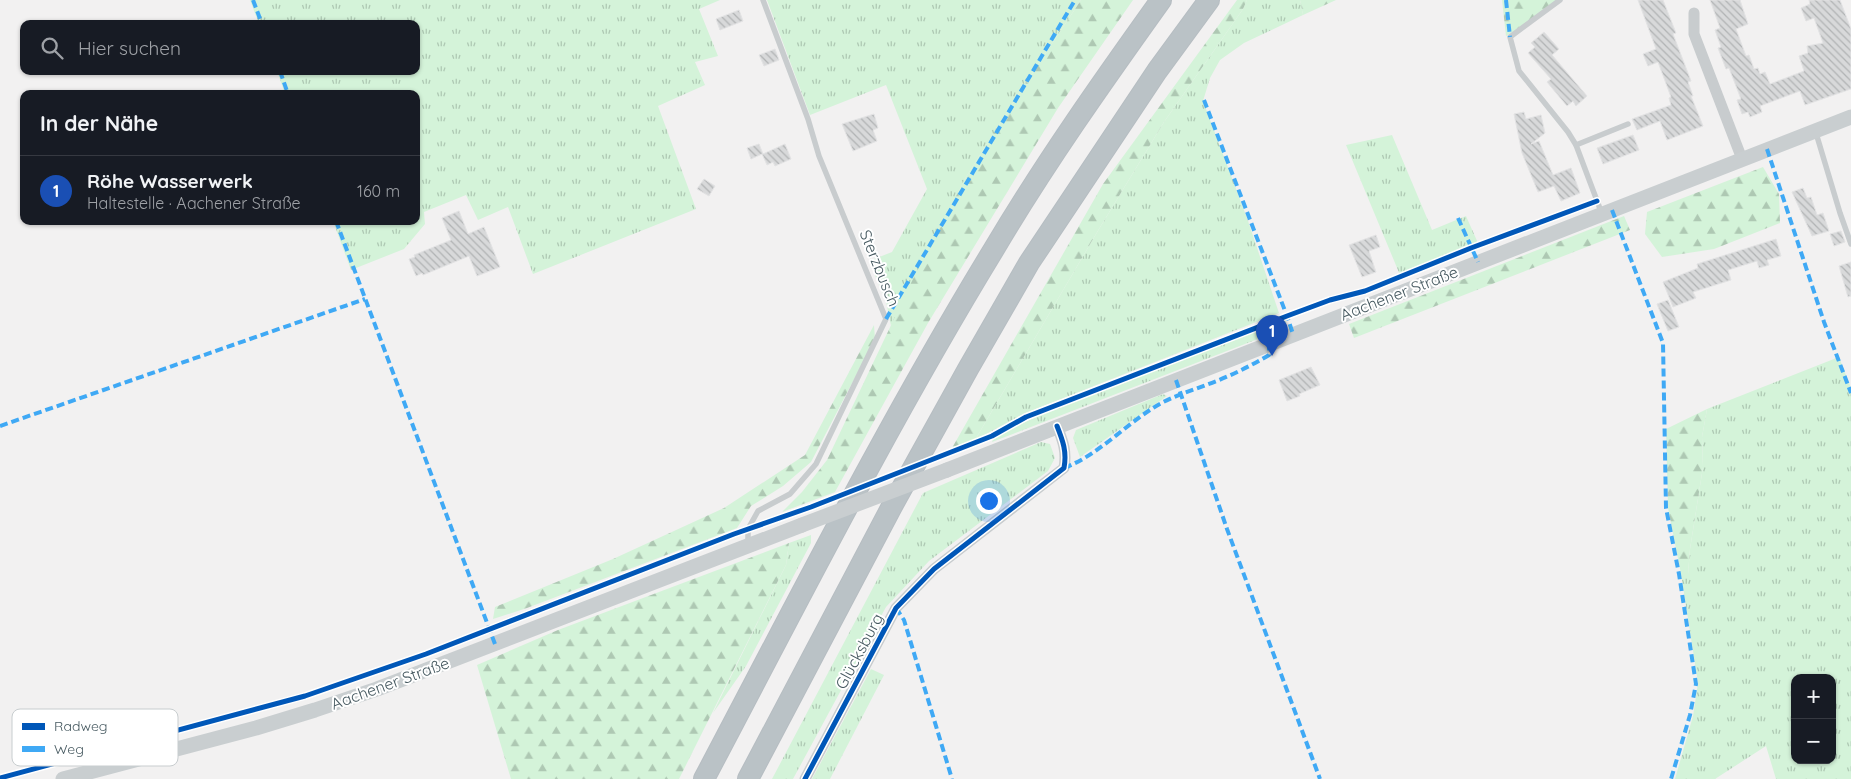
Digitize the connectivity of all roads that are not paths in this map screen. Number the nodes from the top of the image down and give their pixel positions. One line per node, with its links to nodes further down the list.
1 (763, 0): 14 (lane, Sterzbusch)
2 (1161, 0): 18 (highway)
3 (1209, 0): 19 (highway)
4 (1560, 0): 9 (lane)
5 (1694, 13): 10 (street)
6 (1851, 117): 8 (main road, Aachener Straße)
7 (1628, 124): 9 (lane)
8 (1815, 131): 10 (main road, Aachener Straße); 12 (lane)
9 (1576, 145): 11 (lane)
10 (1742, 159): 11 (main road, Aachener Straße)
11 (1602, 214): 13 (main road, Aachener Straße)
12 (1851, 244)
13 (1057, 426): 14 (main road, Aachener Straße, bridge); 20 (street, Glücksburg)
14 (748, 546): 15 (main road, Aachener Straße)
15 (178, 748)
16 (110, 766): 17 (main road, Aachener Straße)
17 (63, 779)
18 (704, 779)
19 (748, 779)
20 (804, 779)

